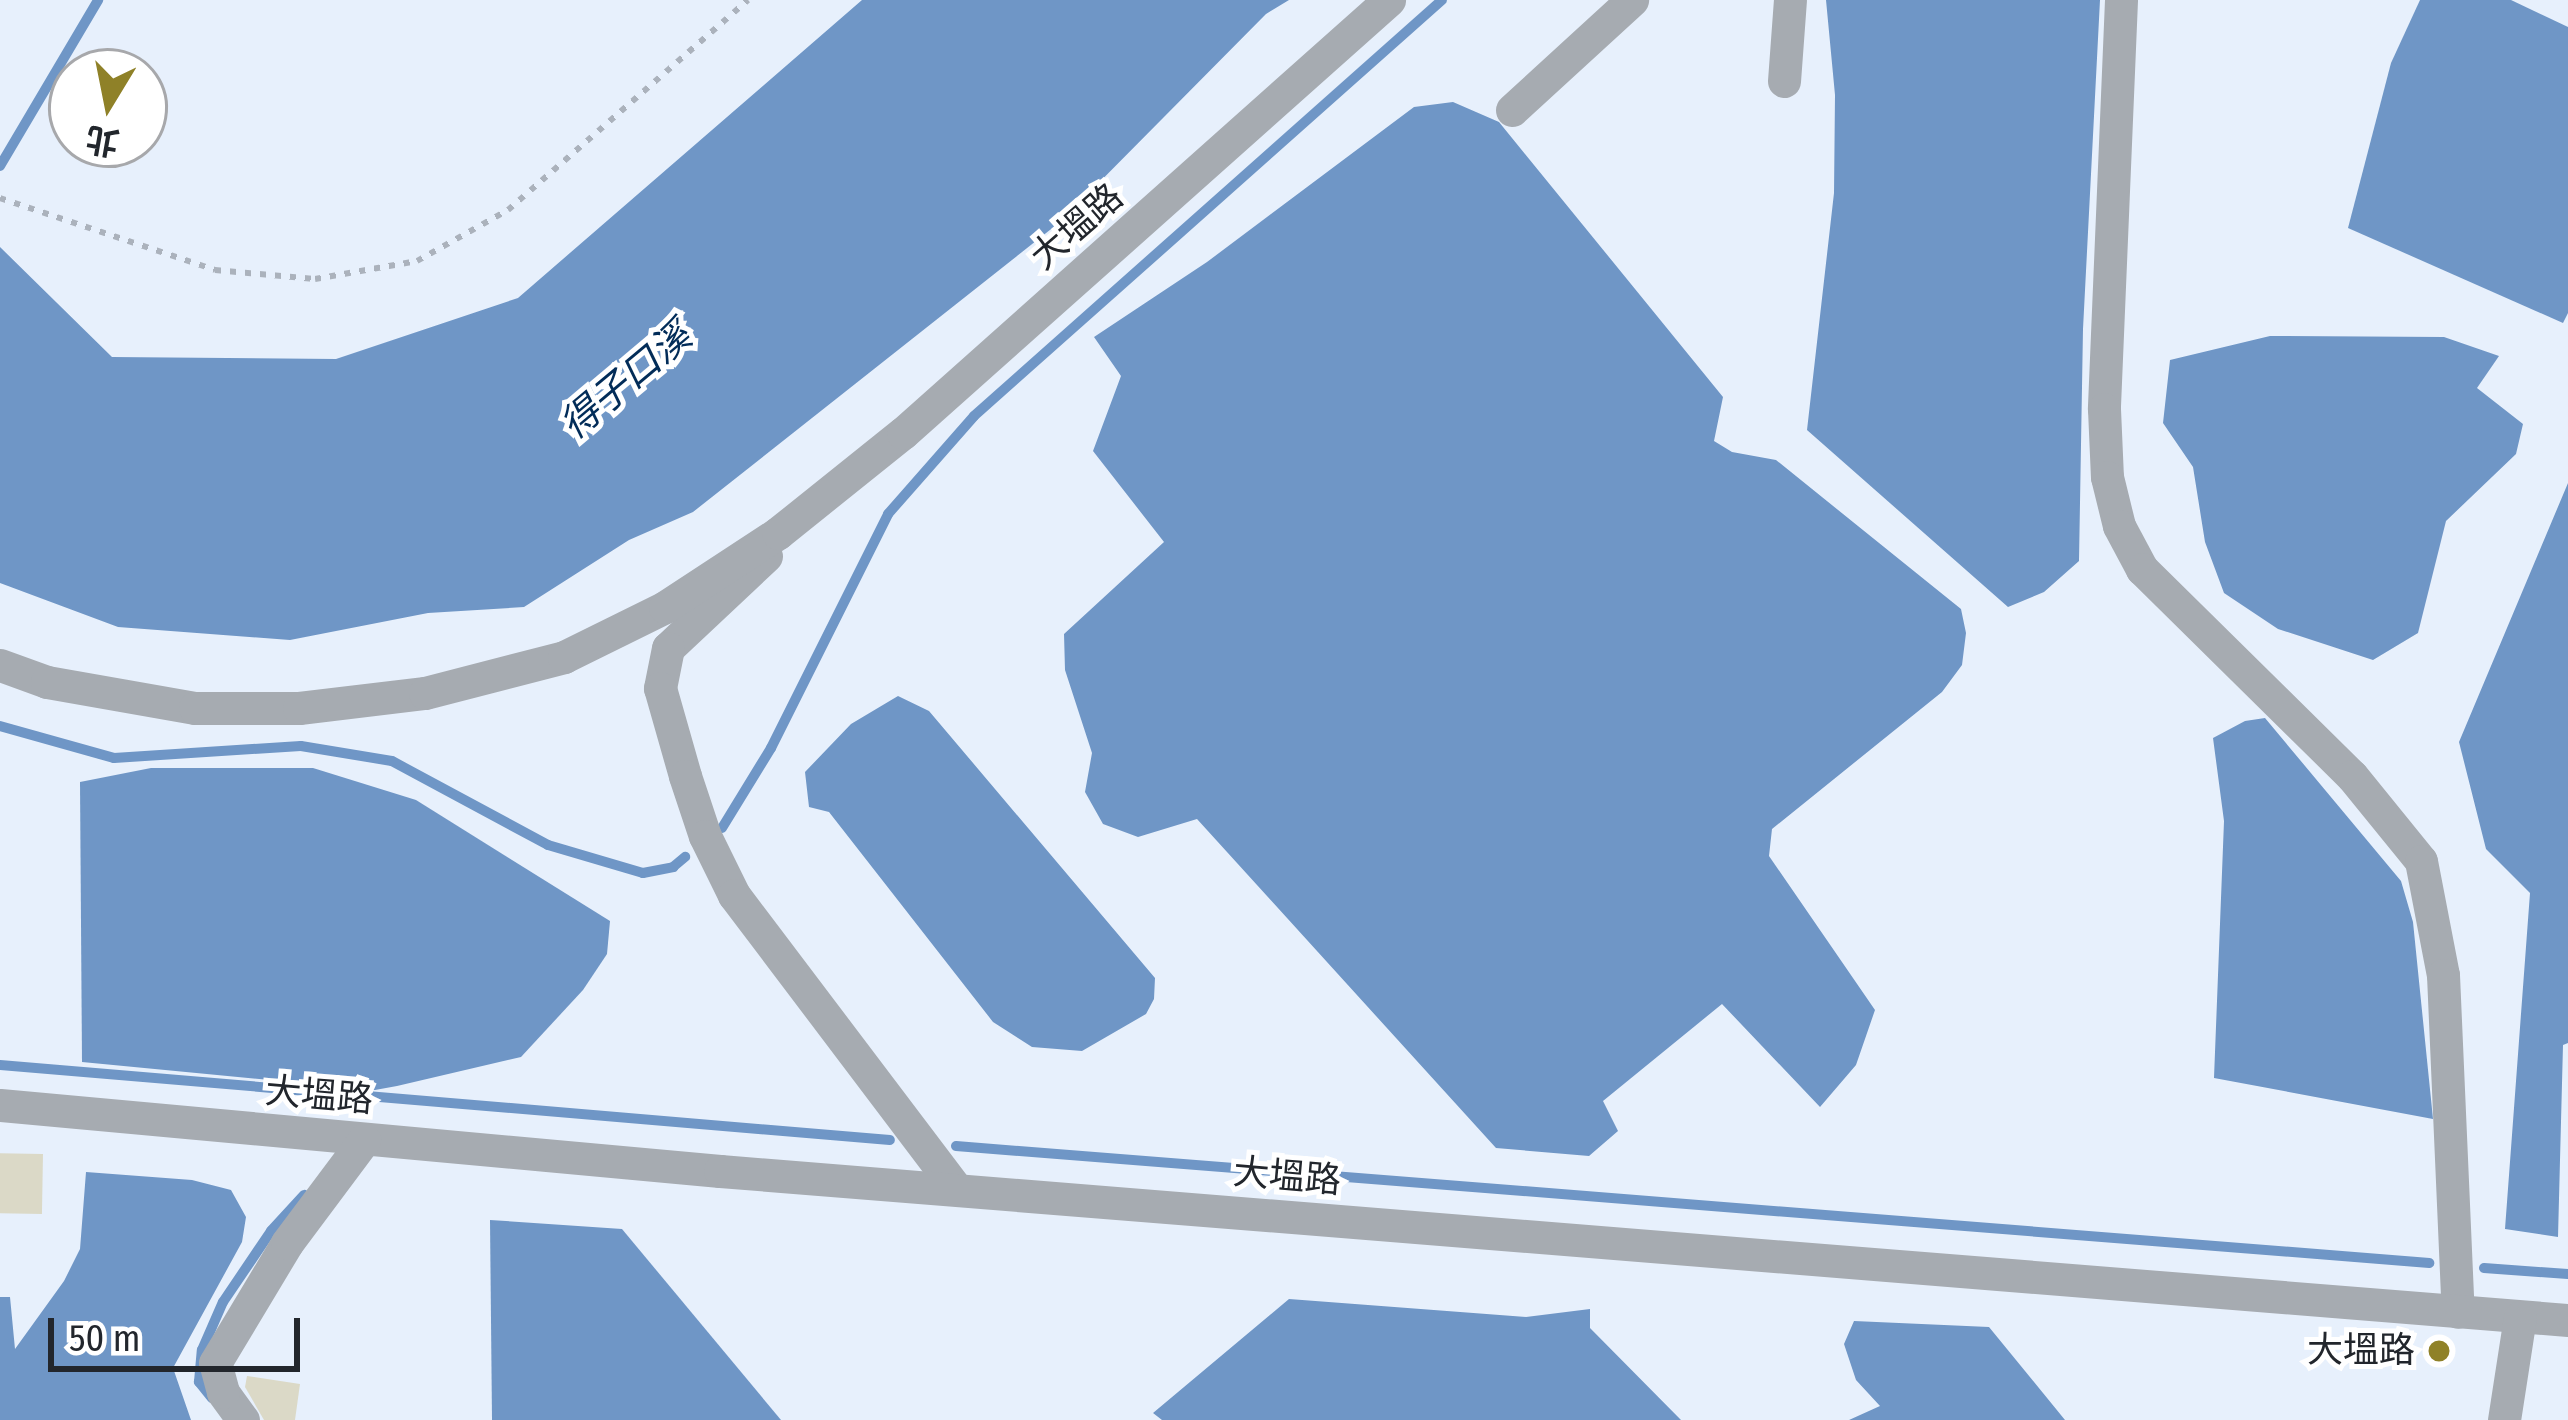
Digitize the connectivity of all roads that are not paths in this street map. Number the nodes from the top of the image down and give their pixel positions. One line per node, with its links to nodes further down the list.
1 (1389, 0): 7 (street, 大塭路)
2 (1632, 0): 6 (street)
3 (1790, 0): 5 (street)
4 (2121, 0): 12 (street)
5 (1784, 81)
6 (1512, 110)
7 (778, 532): 8 (street, 大塭路); 11 (street)
8 (0, 665)
9 (0, 1105): 10 (street, 大塭路)
10 (364, 1140): 11 (street, 大塭路); 15 (street)
11 (956, 1189): 12 (street, 大塭路)
12 (2458, 1312): 13 (street, 大塭路)
13 (2520, 1316): 14 (street, 大塭路); 16 (street)
14 (2568, 1320)
15 (244, 1420)
16 (2504, 1420)

